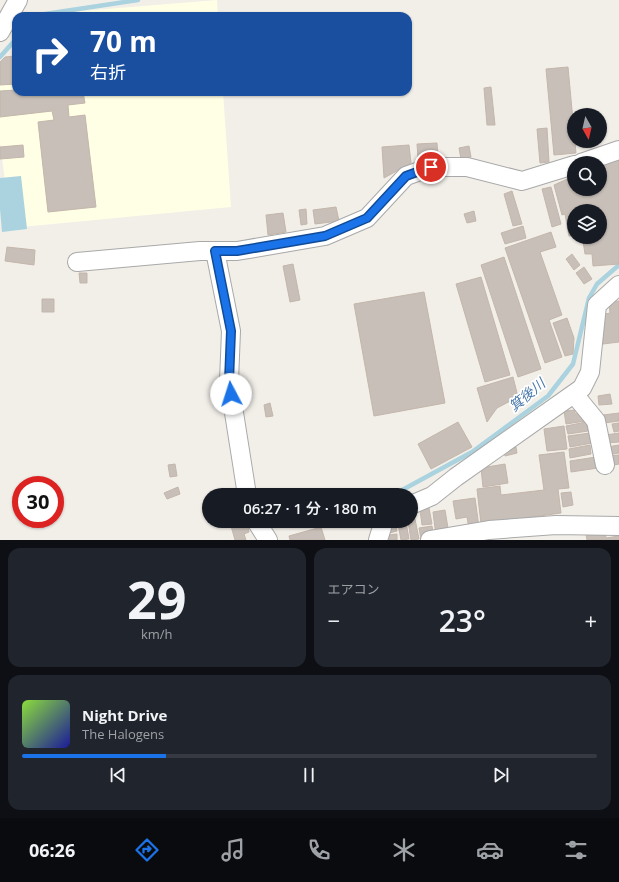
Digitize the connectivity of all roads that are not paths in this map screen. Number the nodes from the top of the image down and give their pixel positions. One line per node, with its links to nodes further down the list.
1 (18, 0): 2 (street)
2 (0, 32)
3 (619, 150): 4 (street)
4 (601, 156)
5 (567, 167): 6 (street)
6 (215, 251): 7 (street); 11 (street)
7 (77, 262)
8 (619, 284): 9 (street)
9 (574, 394): 10 (street); 12 (street)
10 (605, 465)
11 (246, 488)
12 (418, 502)
13 (619, 526): 18 (street)
14 (260, 528): 16 (street)
15 (382, 528): 17 (street)
16 (268, 540)
17 (378, 540)
18 (430, 540)

